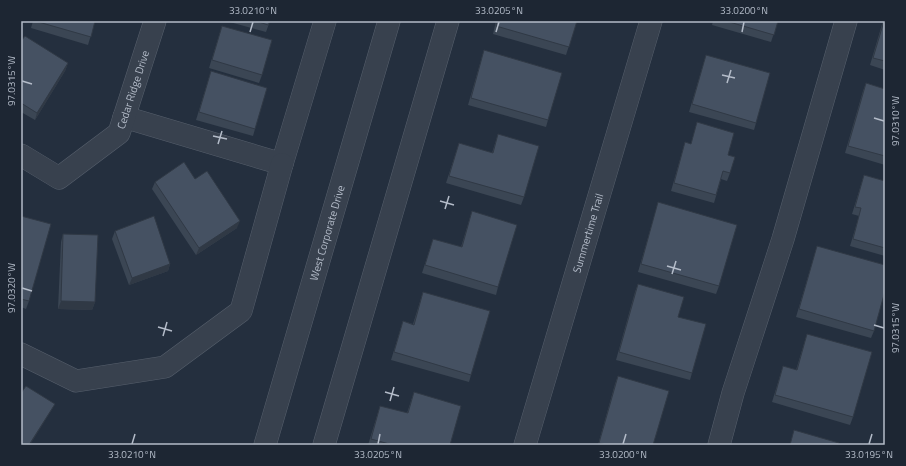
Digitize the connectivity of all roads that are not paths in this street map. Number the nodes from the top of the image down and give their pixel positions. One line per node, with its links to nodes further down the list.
1 (155, 21): 7 (street, Cedar Ridge Drive)
2 (325, 21): 9 (street)
3 (389, 21): 11 (street, West Corporate Drive)
4 (448, 21): 12 (street)
5 (651, 21): 13 (street, Summertime Trail)
6 (846, 21): 14 (street)
7 (124, 117): 8 (street, Cedar Ridge Drive); 9 (street)
8 (21, 155)
9 (282, 164): 10 (street)
10 (21, 354)
11 (265, 445)
12 (324, 445)
13 (525, 445)
14 (720, 445)

